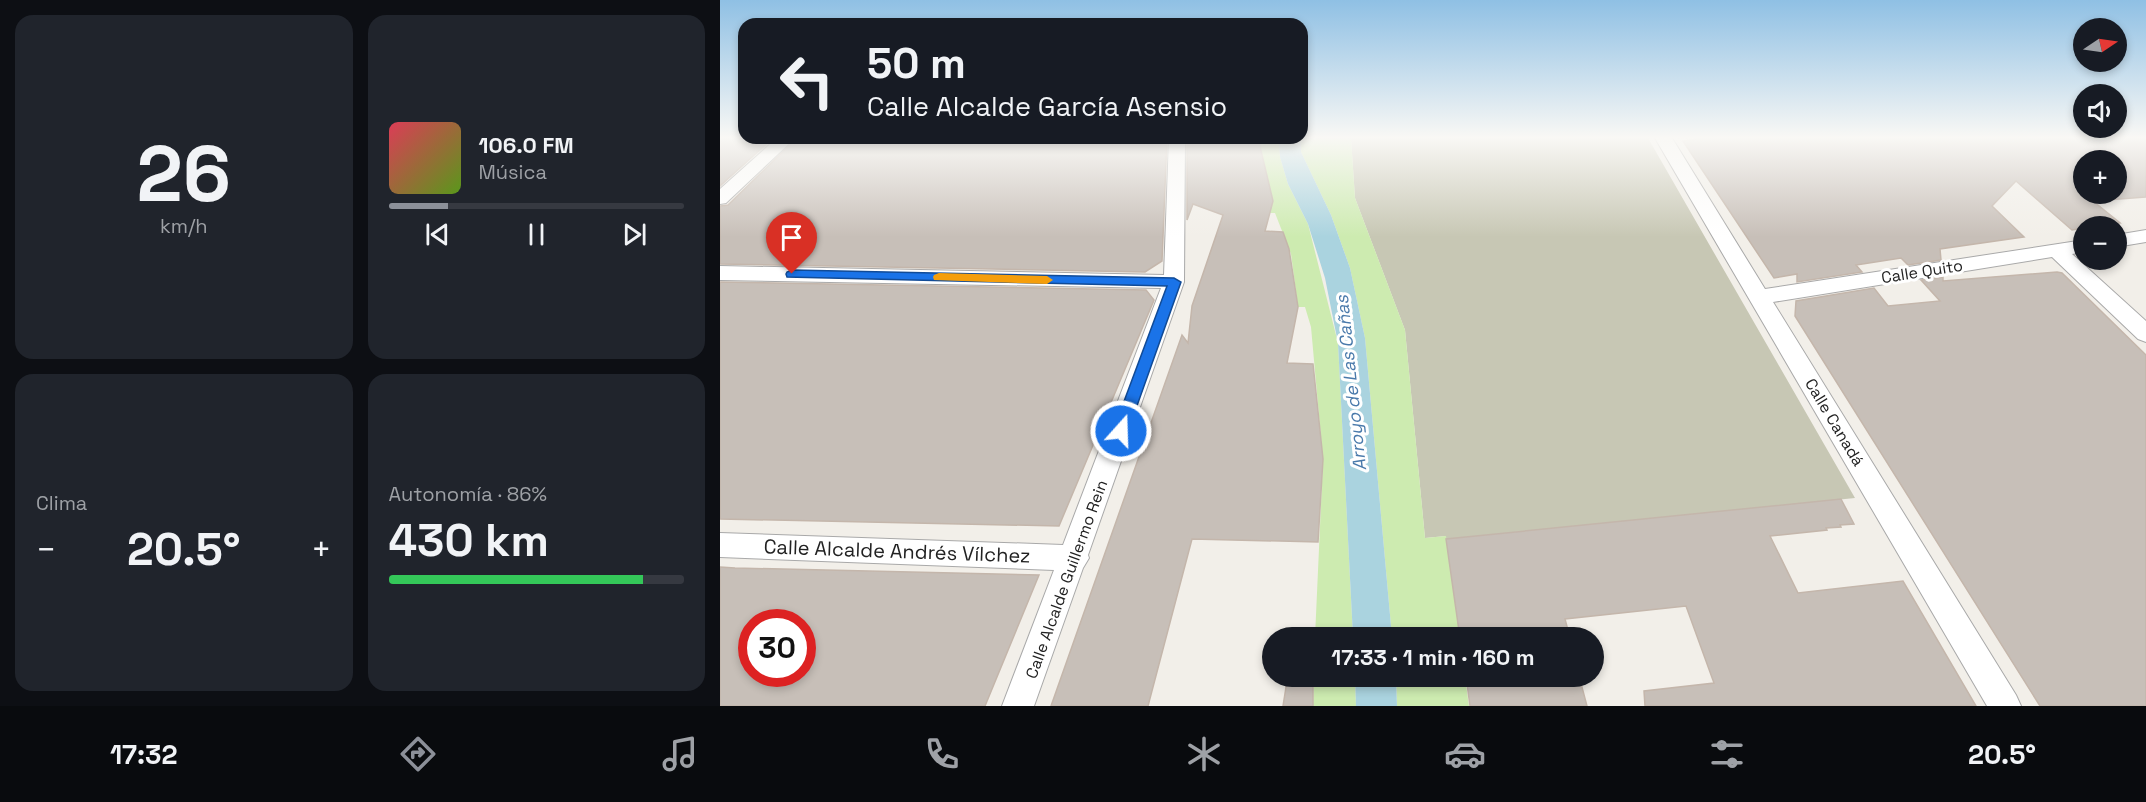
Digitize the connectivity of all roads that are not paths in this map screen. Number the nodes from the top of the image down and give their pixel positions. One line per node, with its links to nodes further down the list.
1 (750, 171): 4 (street)
2 (1176, 171): 10 (street, Calle Alcalde Guillermo Rein)
3 (1683, 171): 11 (street, Calle Canadá)
4 (720, 198)
5 (2146, 236): 6 (street)
6 (2127, 239)
7 (2073, 248): 8 (street, Calle Quito)
8 (2056, 250): 11 (street, Calle Quito); 12 (street)
9 (720, 273): 10 (street)
10 (1174, 282): 14 (street, Calle Alcalde Guillermo Rein)
11 (1760, 297): 16 (street, Calle Canadá)
12 (2146, 334)
13 (720, 545): 14 (street, Calle Alcalde Andrés Vílchez)
14 (1075, 558): 15 (street, Calle Alcalde Guillermo Rein)
15 (1018, 706)
16 (2005, 706)

